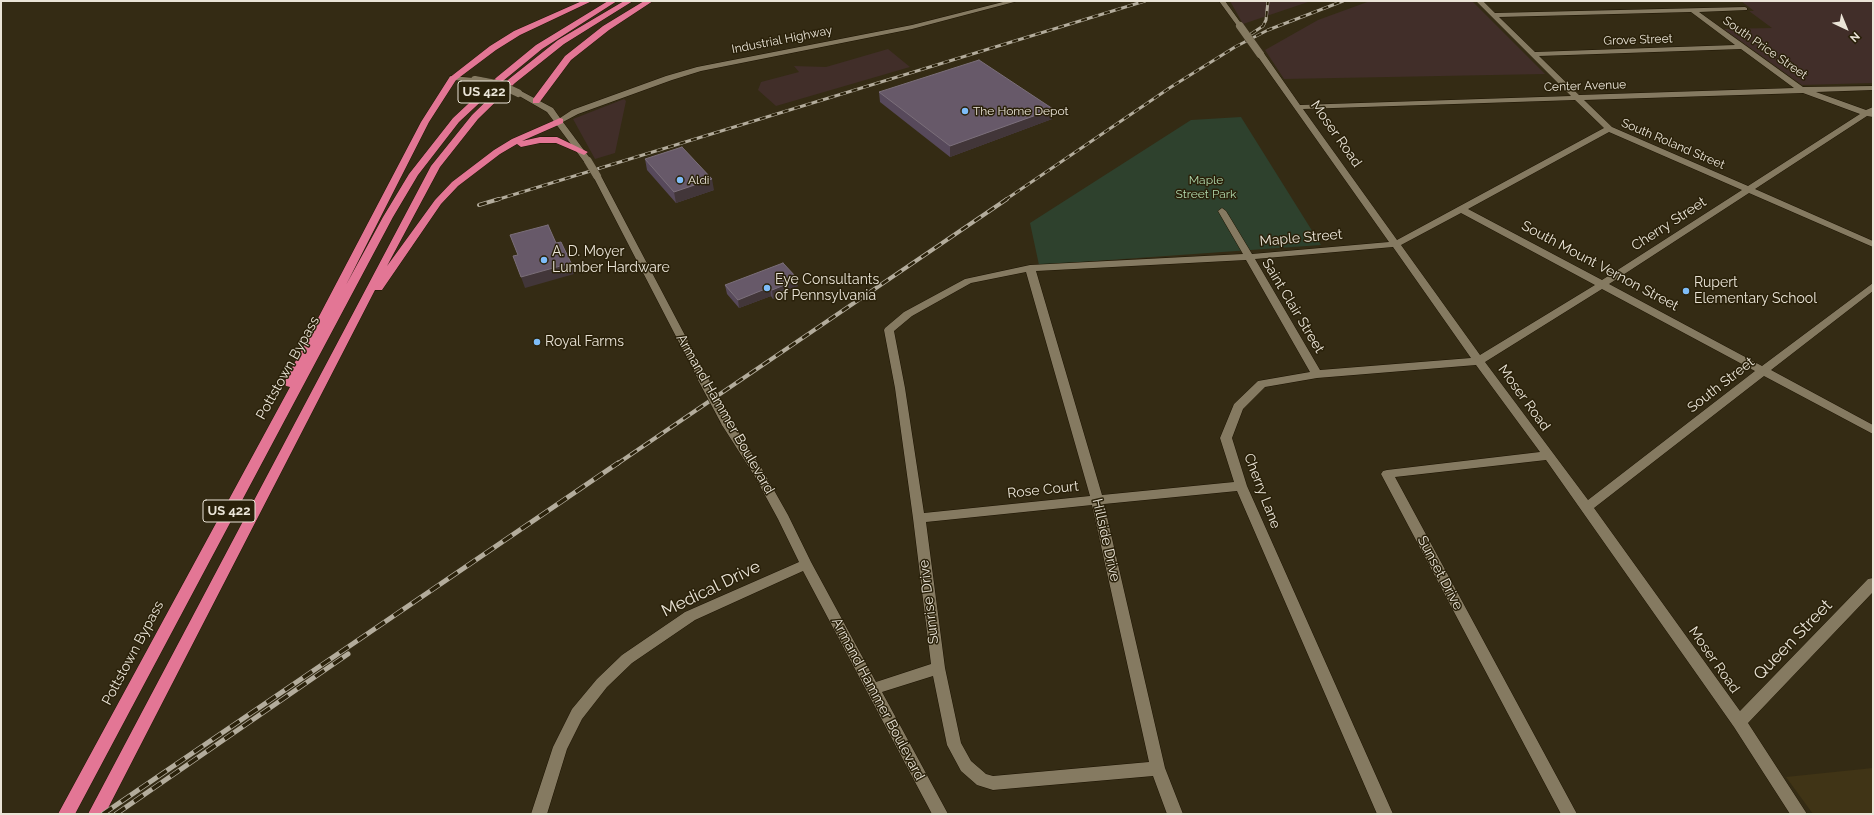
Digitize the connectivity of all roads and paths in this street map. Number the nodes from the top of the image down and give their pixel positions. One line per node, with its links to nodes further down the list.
1 (588, 1): 13 (highway)
2 (613, 1): 46 (highway, Pottstown Bypass / US 422)
3 (629, 1): 34 (highway, US 422)
4 (650, 1): 17 (highway)
5 (1015, 1): 20 (street, Industrial Highway)
6 (1222, 1): 18 (street, Moser Road, bridge)
7 (1479, 1): 10 (street, South Roland Street)
8 (1734, 1): 9 (street)
9 (1692, 10): 10 (street); 11 (street, South Price Street)
10 (1493, 15): 12 (street, South Roland Street)
11 (1742, 47): 12 (street, Grove Street); 15 (street, South Price Street)
12 (1534, 54): 16 (street, South Roland Street)
13 (453, 78): 17 (street, Armand Hammer Boulevard, bridge); 46 (highway)
14 (1873, 88): 15 (street, Center Avenue)
15 (1800, 89): 16 (street, Center Avenue); 19 (street, South Price Street)
16 (1576, 98): 18 (street, Center Avenue); 21 (street, South Roland Street)
17 (536, 101): 20 (street, Armand Hammer Boulevard)
18 (1299, 107): 27 (street, Moser Road)
19 (1871, 113): 24 (street, Cherry Street)
20 (560, 121): 22 (highway); 23 (street, Armand Hammer Boulevard)
21 (1609, 129): 24 (street, South Roland Street); 25 (street, Maple Street)
22 (497, 152): 23 (highway); 34 (highway)
23 (584, 152): 44 (street, Armand Hammer Boulevard, bridge)
24 (1748, 189): 28 (street, South Roland Street); 32 (street, Cherry Street)
25 (1460, 209): 27 (street, Maple Street); 32 (street, South Mount Vernon Street)
26 (1222, 211): 29 (street, Saint Clair Street)
27 (1396, 244): 29 (street, Maple Street); 35 (street, Moser Road)
28 (1873, 244)
29 (1248, 257): 30 (street, Maple Street); 37 (street, Saint Clair Street)
30 (1030, 268): 31 (street, Maple Street); 41 (street, Hillside Drive)
31 (968, 281): 43 (street, Sunrise Drive)
32 (1603, 284): 35 (street, Cherry Street); 36 (street, South Mount Vernon Street)
33 (1873, 286): 36 (street, South Street)
34 (341, 344): 52 (highway, US 422)
35 (1478, 361): 37 (street, Cherry Lane); 39 (street, Moser Road)
36 (1764, 371): 38 (street, South Mount Vernon Street); 42 (street, South Street)
37 (1317, 374): 40 (street, Cherry Lane)
38 (1873, 430)
39 (1548, 455): 42 (street, Moser Road); 57 (street, Sunset Drive)
40 (1241, 486): 41 (street, Rose Court); 56 (street, Cherry Lane)
41 (1097, 499): 43 (street, Rose Court); 50 (street, Hillside Drive)
42 (1587, 507): 49 (street, Moser Road)
43 (919, 518): 47 (street, Sunrise Drive)
44 (806, 564): 48 (street, Armand Hammer Boulevard); 53 (street, Medical Drive)
45 (1873, 583): 49 (street, Queen Street)
46 (144, 667): 51 (highway, Pottstown Bypass / US 422)
47 (938, 668): 48 (street); 50 (street, Sunrise Drive)
48 (873, 689): 54 (street, Armand Hammer Boulevard)
49 (1739, 722): 58 (street, Moser Road)
50 (1158, 768): 55 (street, Hillside Drive)
51 (66, 814)
52 (96, 814)
53 (539, 814)
54 (940, 814)
55 (1175, 814)
56 (1385, 814)
57 (1569, 814)
58 (1799, 814)

